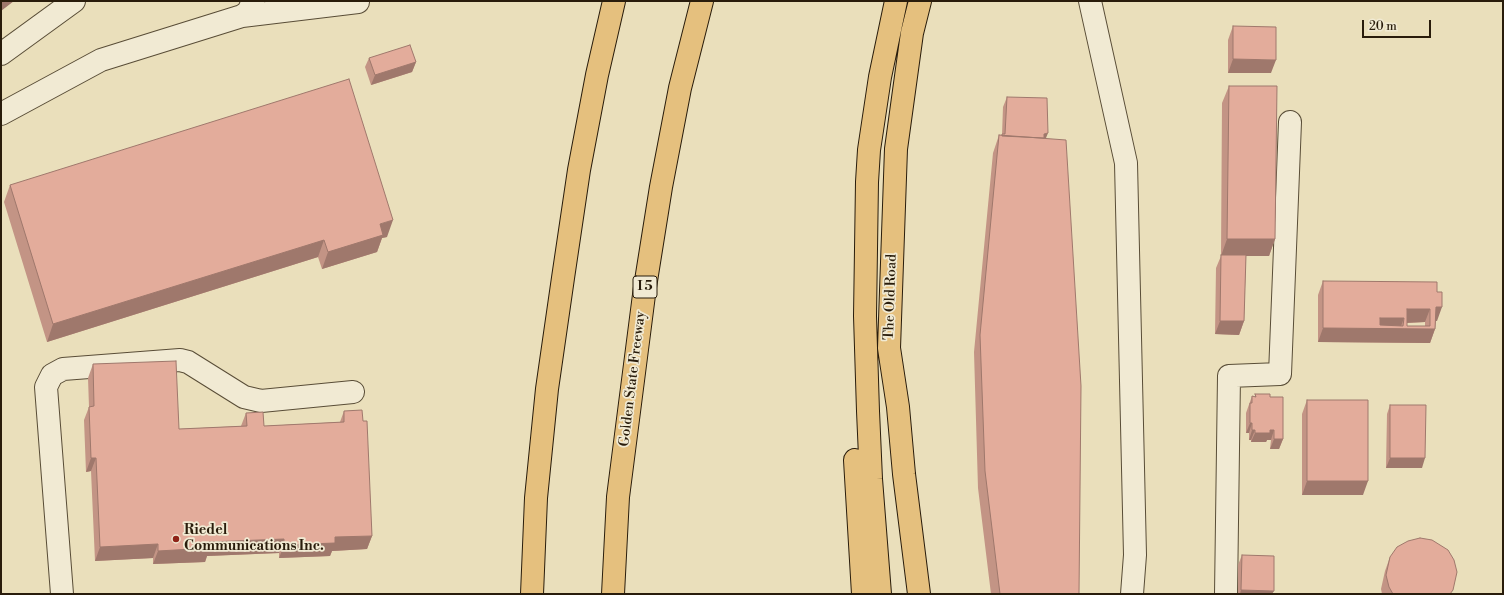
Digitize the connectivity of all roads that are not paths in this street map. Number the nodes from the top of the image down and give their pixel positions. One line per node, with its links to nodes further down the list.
1 (74, 1): 9 (lane)
2 (614, 1): 14 (main road)
3 (702, 1): 15 (main road, Golden State Freeway / I 5)
4 (896, 1): 12 (main road, The Old Road)
5 (920, 1): 19 (main road, The Old Road)
6 (1090, 1): 20 (lane)
7 (358, 2): 8 (lane)
8 (248, 9): 10 (lane)
9 (1, 54)
10 (1, 114)
11 (1290, 122): 21 (lane)
12 (867, 182): 17 (main road); 18 (main road, The Old Road)
13 (353, 392): 16 (lane)
14 (532, 584)
15 (614, 585)
16 (62, 594)
17 (863, 594)
18 (880, 594)
19 (919, 594)
20 (1132, 594)
21 (1226, 594)

